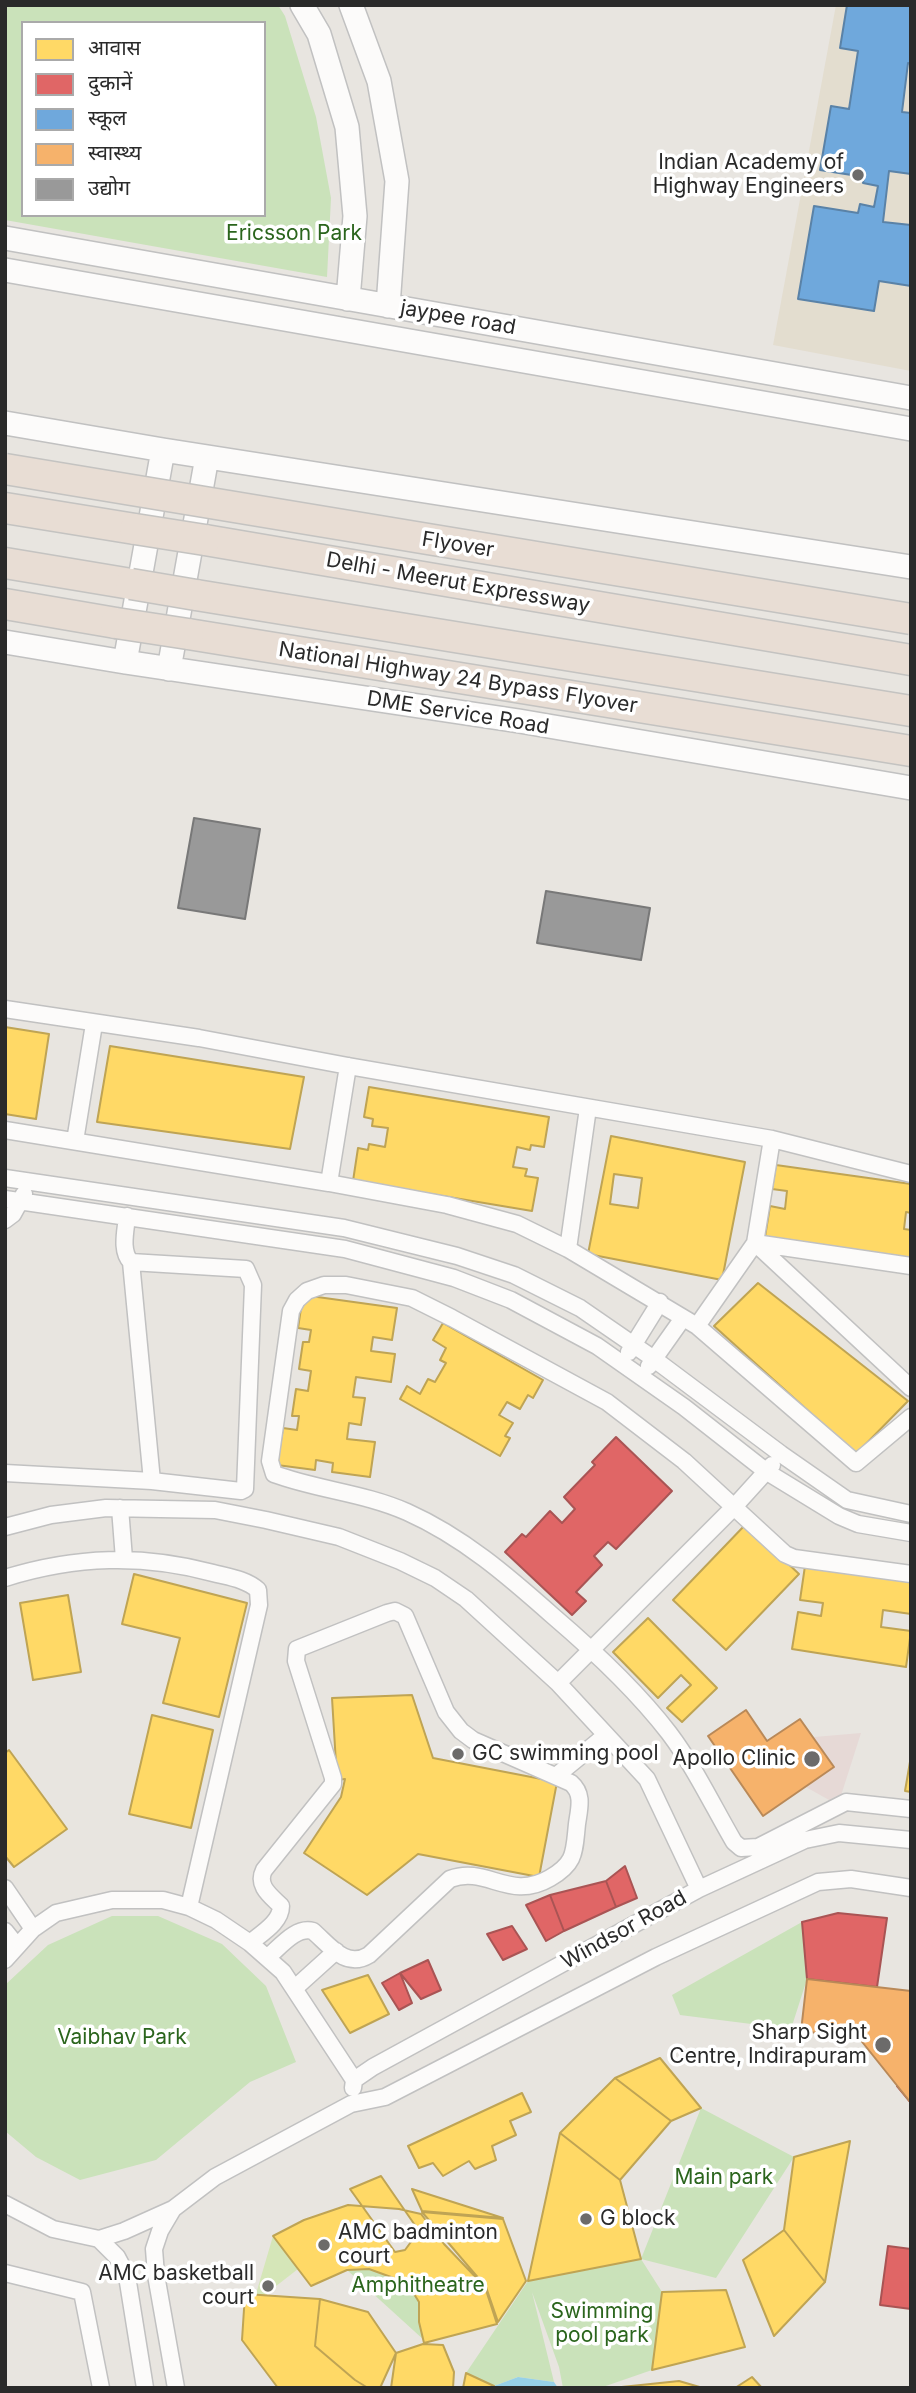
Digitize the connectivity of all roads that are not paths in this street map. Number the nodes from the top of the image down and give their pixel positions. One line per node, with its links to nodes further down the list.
1 (302, 5): 5 (street)
2 (351, 5): 6 (street)
3 (5, 238): 5 (street, jaypee road)
4 (5, 270): 9 (street)
5 (348, 299): 6 (street, jaypee road)
6 (388, 306): 7 (street, jaypee road)
7 (911, 398)
8 (5, 423): 10 (street)
9 (911, 429)
10 (163, 450): 11 (street); 20 (street)
11 (207, 457): 15 (street); 21 (street)
12 (5, 468): 17 (highway, Flyover, bridge)
13 (5, 508): 19 (highway, Delhi - Meerut Expressway, bridge)
14 (5, 563): 22 (highway, bridge)
15 (911, 567)
16 (9, 605): 23 (highway, National Highway 24 Bypass Flyover, bridge)
17 (911, 619)
18 (5, 642): 20 (street, DME Service Road)
19 (911, 660)
20 (125, 662): 21 (street, DME Service Road)
21 (169, 669): 24 (street, DME Service Road)
22 (911, 711)
23 (911, 751)
24 (911, 788)
25 (5, 1009): 26 (street)
26 (94, 1024): 27 (street); 31 (street)
27 (348, 1066): 28 (street); 35 (street)
28 (588, 1108): 30 (street); 40 (street)
29 (5, 1129): 31 (street)
30 (772, 1139): 32 (street); 39 (street)
31 (75, 1141): 35 (street)
32 (911, 1174)
33 (5, 1178): 34 (street)
34 (28, 1182): 36 (street); 45 (street)
35 (329, 1183): 40 (street)
36 (13, 1200): 37 (street); 38 (street)
37 (127, 1216): 41 (street); 47 (street)
38 (5, 1220)
39 (755, 1243): 42 (street); 44 (street); 49 (street)
40 (568, 1249): 43 (street)
41 (131, 1262): 54 (street); 54 (street)
42 (911, 1266)
43 (660, 1302): 44 (street); 45 (street)
44 (690, 1322): 46 (street); 50 (street)
45 (634, 1345): 46 (street); 47 (street)
46 (654, 1359): 48 (street); 51 (street)
47 (622, 1363): 48 (street)
48 (642, 1376): 52 (street)
49 (911, 1388)
50 (911, 1417)
51 (781, 1454): 52 (street); 57 (street)
52 (767, 1472): 55 (street); 59 (street)
53 (5, 1473): 54 (street)
54 (152, 1481)
55 (734, 1507): 61 (street); 63 (street); 63 (street)
56 (120, 1508): 58 (street); 60 (street); 64 (street)
57 (911, 1514)
58 (5, 1527)
59 (911, 1533)
60 (124, 1559): 62 (street); 72 (street)
61 (911, 1574)
62 (5, 1578)
63 (591, 1649): 64 (street); 67 (street)
64 (558, 1683): 65 (street)
65 (606, 1735): 66 (street); 71 (street)
66 (556, 1776): 75 (street); 77 (street)
67 (911, 1809)
68 (911, 1840): 71 (street, Windsor Road)
69 (5, 1888): 73 (street)
70 (911, 1888): 82 (street, Windsor Road)
71 (699, 1889): 81 (street, Windsor Road)
72 (189, 1907): 73 (street); 75 (street)
73 (33, 1928): 76 (street)
74 (5, 1931): 76 (street)
75 (250, 1943): 78 (street)
76 (17, 1946): 79 (street)
77 (336, 1951): 78 (street); 80 (street)
78 (268, 1957): 80 (street)
79 (5, 1960)
80 (295, 1988): 81 (street)
81 (354, 2080): 82 (street)
82 (351, 2104): 84 (street, Windsor Road)
83 (5, 2203): 85 (street)
84 (173, 2209): 85 (street); 89 (street)
85 (99, 2239): 88 (street)
86 (5, 2273): 87 (street)
87 (101, 2388)
88 (145, 2388)
89 (176, 2388)

